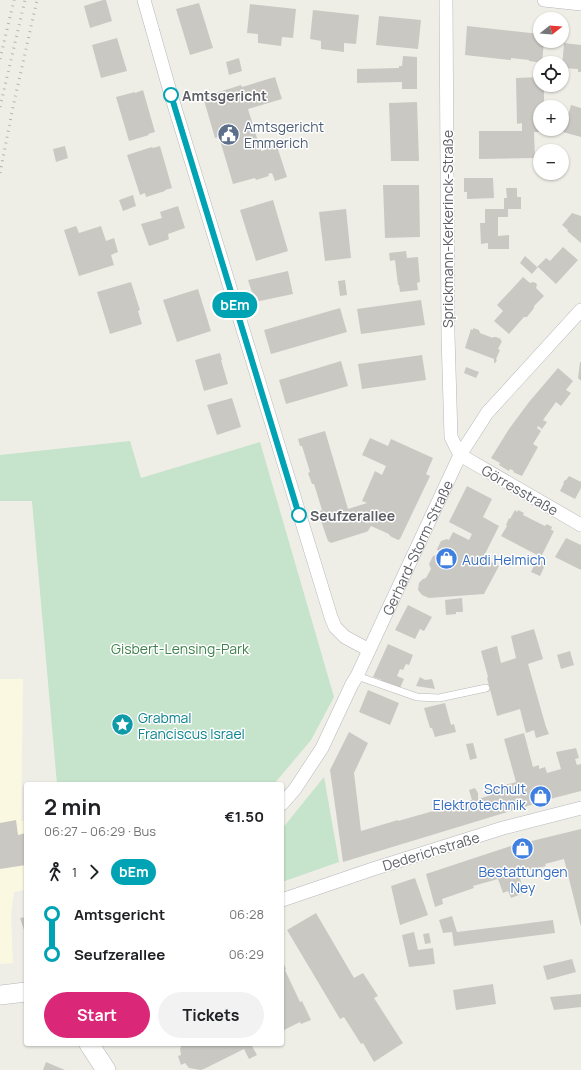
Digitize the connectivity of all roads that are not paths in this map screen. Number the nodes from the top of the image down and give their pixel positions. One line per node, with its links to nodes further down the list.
1 (144, 0): 8 (street)
2 (446, 0): 6 (street, Sprickmann-Kerkerinck-Straße)
3 (544, 0): 4 (street)
4 (581, 4)
5 (581, 310): 6 (street, Gerhard-Storm-Straße)
6 (460, 455): 7 (street, Görresstraße); 8 (street, Gerhard-Storm-Straße)
7 (581, 525)
8 (369, 650): 9 (street, Gerhard-Storm-Straße)
9 (357, 676): 10 (lane); 11 (street, Gerhard-Storm-Straße)
10 (486, 688)
11 (284, 802)
12 (581, 808): 13 (street, Dederichstraße)
13 (284, 899)
14 (24, 992): 15 (street)
15 (0, 995)
16 (90, 1046): 17 (street)
17 (106, 1070)

